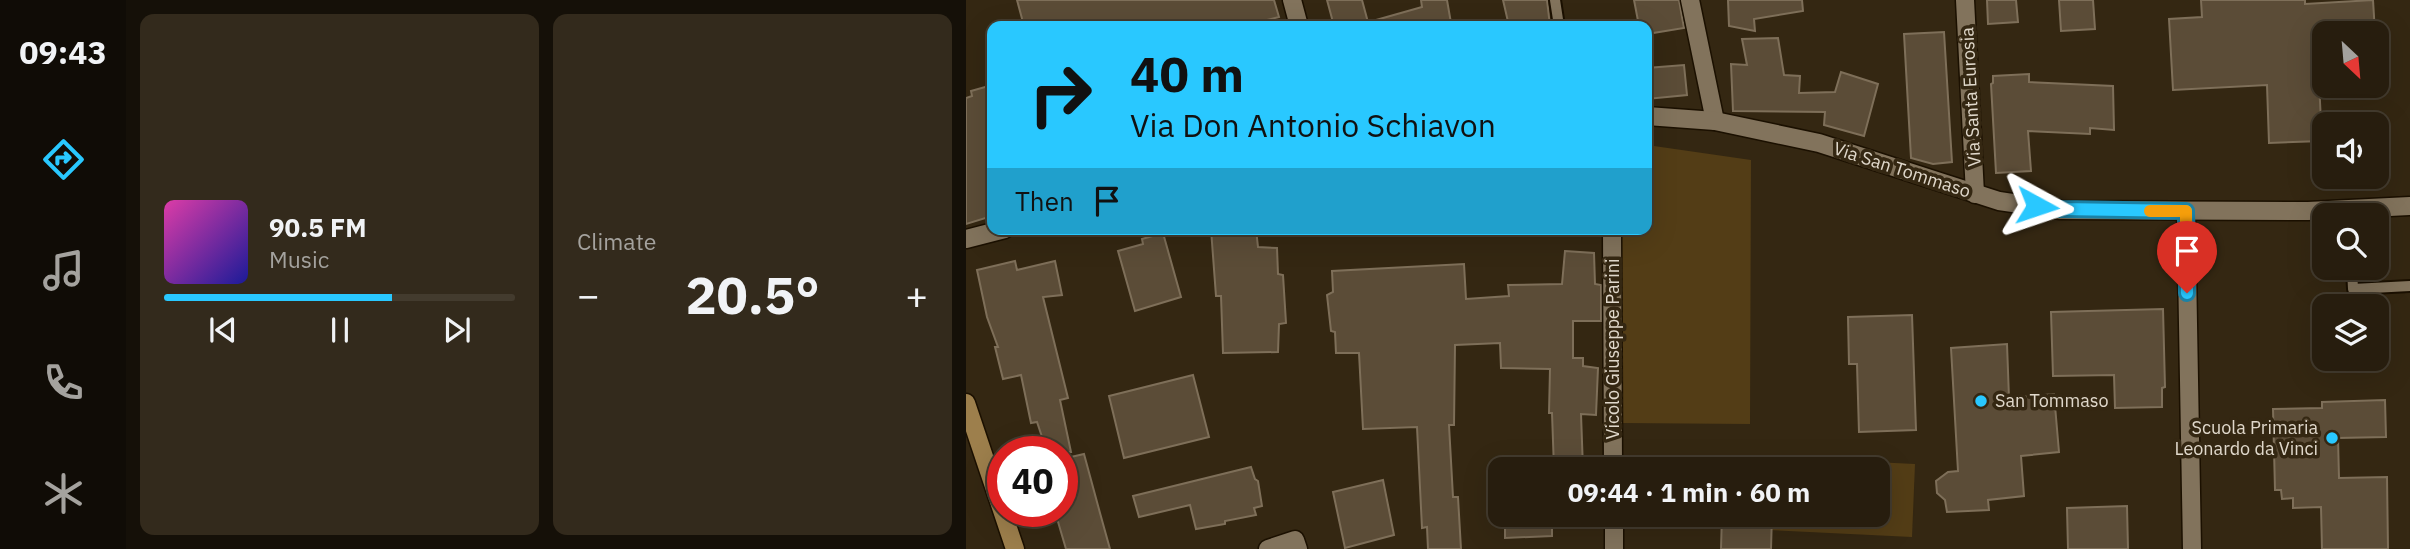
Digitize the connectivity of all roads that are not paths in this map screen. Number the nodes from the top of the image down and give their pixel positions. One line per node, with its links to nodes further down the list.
1 (1292, 0): 5 (street)
2 (1555, 0): 6 (lane)
3 (1690, 0): 8 (street)
4 (1965, 0): 9 (street, Via Santa Eurosia)
5 (1298, 21)
6 (1558, 21)
7 (1652, 116): 8 (street, Via San Tommaso)
8 (1715, 121): 9 (street, Via San Tommaso)
9 (1975, 194): 12 (street, Via San Tommaso)
10 (2410, 206): 11 (street, Via San Tommaso)
11 (2389, 208)
12 (2186, 211): 13 (street, Via San Tommaso); 26 (street)
13 (2312, 212)
14 (987, 234): 16 (street)
15 (1612, 235): 20 (street, Vicolo Giuseppe Parini)
16 (966, 239)
17 (2353, 280): 18 (lane)
18 (2410, 286)
19 (966, 403): 22 (main road)
20 (1613, 457)
21 (1614, 527): 25 (street)
22 (1015, 549)
23 (1268, 549): 24 (street)
24 (1298, 549)
25 (1614, 549)
26 (2192, 549)

